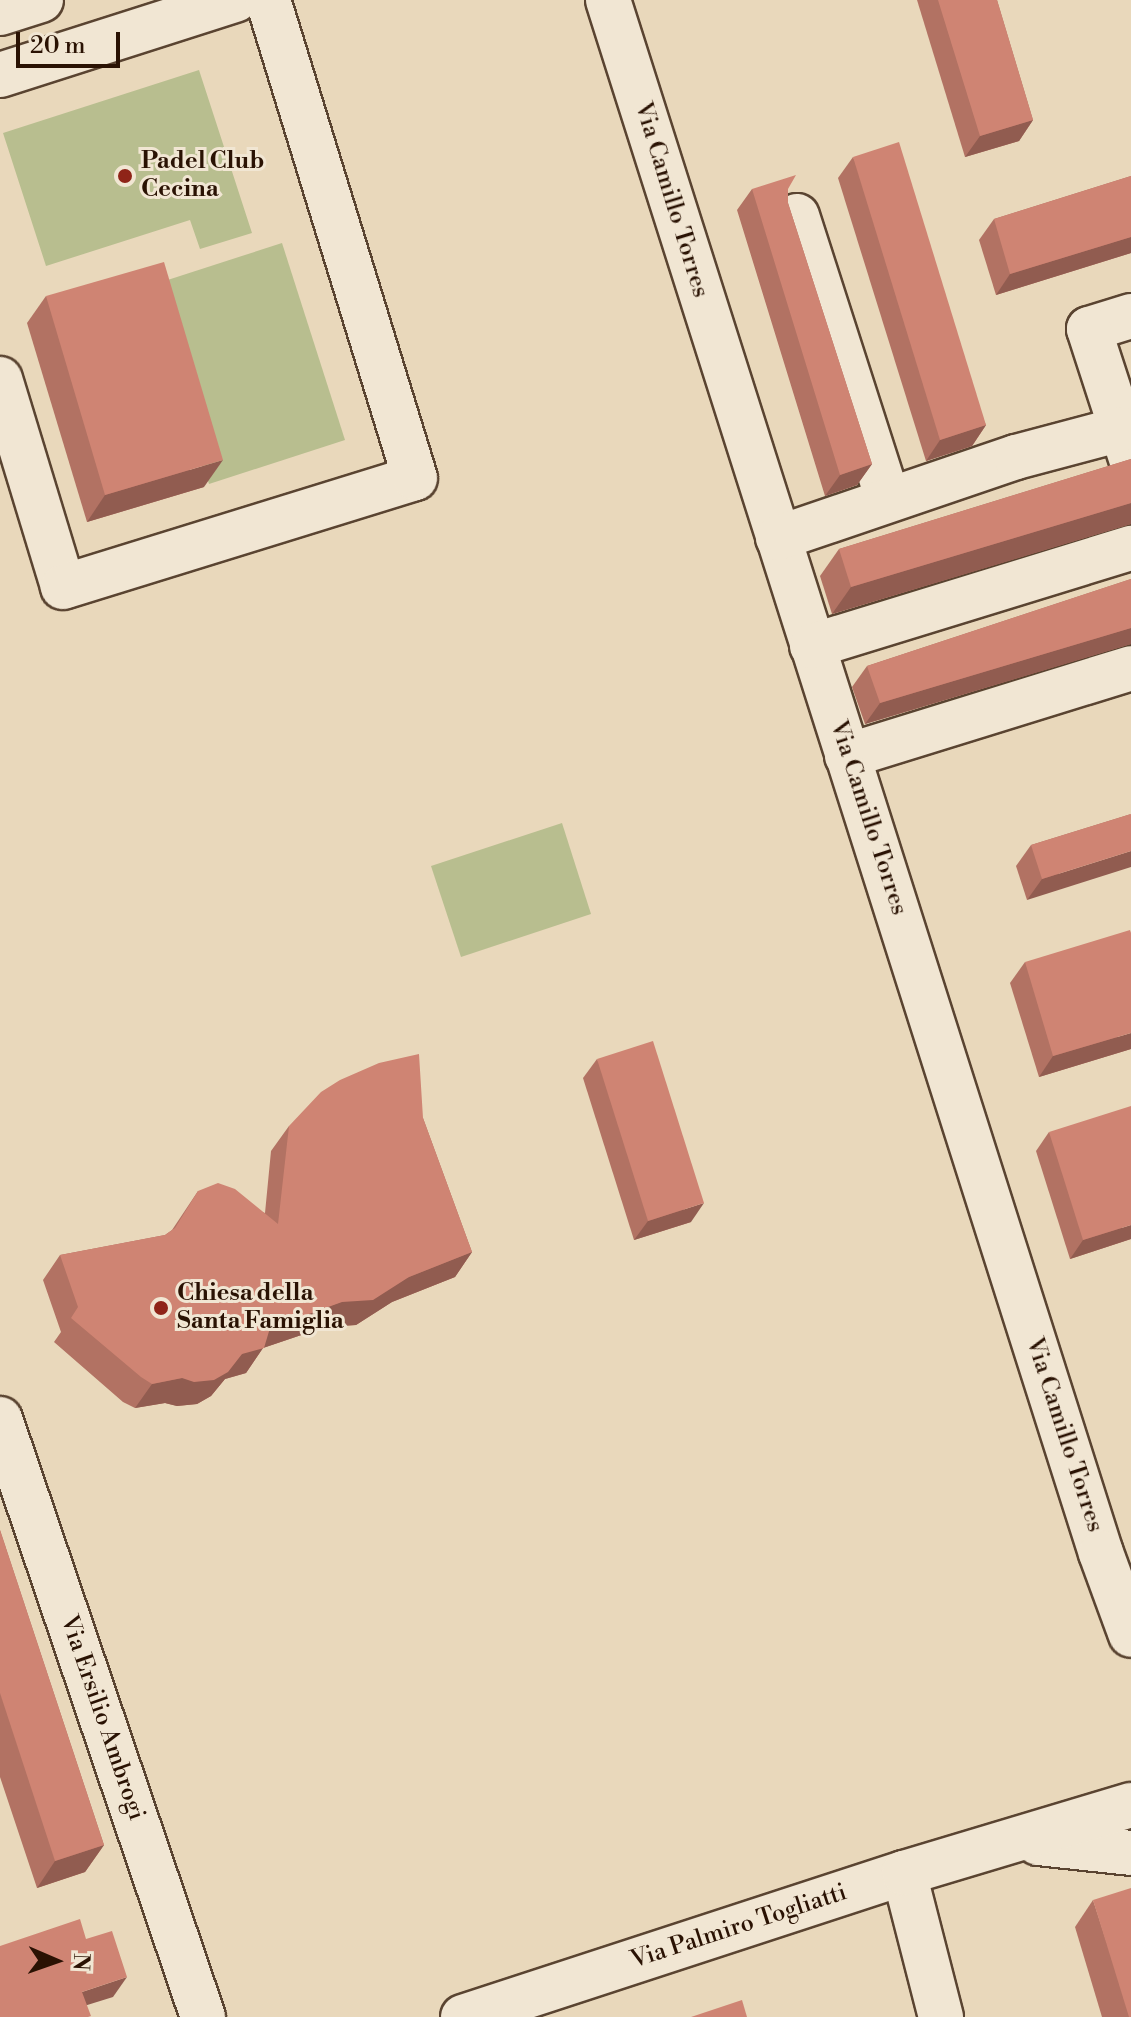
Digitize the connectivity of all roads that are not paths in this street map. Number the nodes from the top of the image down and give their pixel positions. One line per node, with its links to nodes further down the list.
1 (41, 0): 5 (street)
2 (235, 0): 6 (street)
3 (268, 0): 9 (street)
4 (608, 0): 12 (street, Via Camillo Torres)
5 (0, 13)
6 (0, 75)
7 (797, 216): 11 (street)
8 (1131, 316): 10 (street)
9 (1, 383)
10 (1126, 444): 11 (street)
11 (888, 500): 12 (street)
12 (778, 538): 14 (street, Via Camillo Torres)
13 (1131, 548): 14 (street)
14 (812, 646): 16 (street, Via Camillo Torres)
15 (1131, 668): 16 (street)
16 (847, 756): 18 (street, Via Camillo Torres)
17 (0, 1422): 24 (street, Via Ersilio Ambrogi)
18 (1131, 1635)
19 (1131, 1805): 20 (street, Via Palmiro Togliatti)
20 (1016, 1841): 21 (street, Via Palmiro Togliatti); 22 (street, Via Palmiro Togliatti)
21 (1131, 1853)
22 (904, 1873): 23 (street, Via Palmiro Togliatti); 25 (street)
23 (482, 2014)
24 (203, 2017)
25 (941, 2017)

